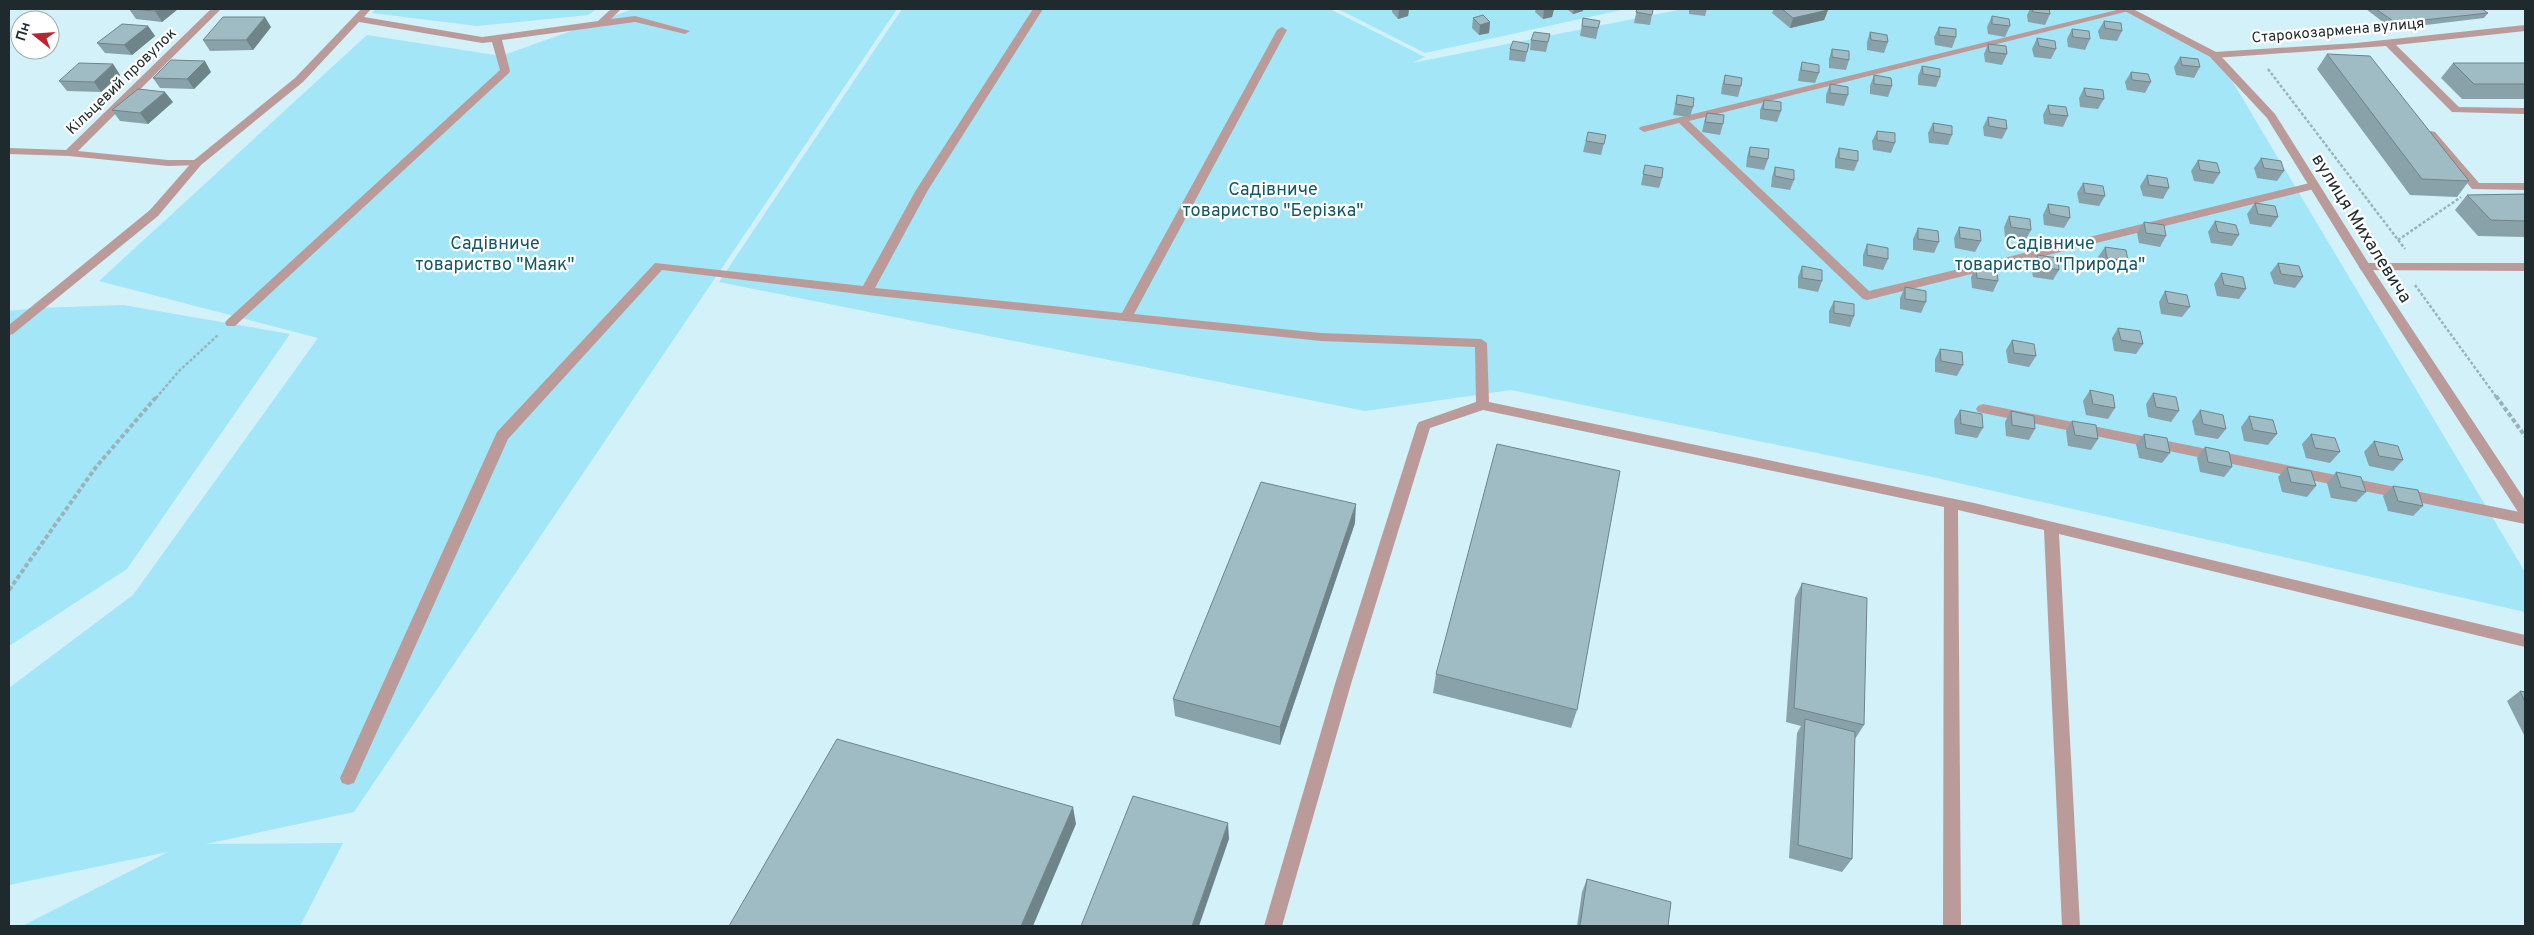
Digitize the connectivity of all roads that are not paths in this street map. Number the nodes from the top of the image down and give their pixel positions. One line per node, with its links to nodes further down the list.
1 (216, 9): 19 (street, Кільцевий провулок)
2 (366, 9): 6 (street)
3 (616, 9): 7 (street)
4 (1038, 9): 25 (street)
5 (2127, 9): 13 (street, вулиця Михалевича); 15 (street)
6 (356, 19): 11 (street); 20 (street)
7 (600, 24): 10 (street); 11 (street)
8 (2525, 28): 12 (street, Старокозармена вулиця)
9 (1282, 30): 26 (street)
10 (685, 31)
11 (496, 38): 27 (street)
12 (2388, 42): 13 (street, Старокозармена вулиця); 14 (street)
13 (2214, 55): 21 (street, вулиця Михалевича)
14 (2525, 110)
15 (1682, 120): 17 (street); 21 (street)
16 (2426, 128): 22 (street)
17 (1644, 129)
18 (9, 150): 19 (street)
19 (69, 153): 20 (street)
20 (197, 163): 28 (street)
21 (2314, 186): 23 (street, вулиця Михалевича)
22 (2525, 187)
23 (2365, 267): 24 (street); 32 (street, вулиця Михалевича)
24 (2525, 267)
25 (867, 291): 26 (street); 36 (street)
26 (1126, 317): 29 (street)
27 (231, 323)
28 (9, 331)
29 (1484, 404): 31 (street); 37 (street)
30 (1983, 409): 33 (street)
31 (1951, 503): 34 (street); 38 (street)
32 (2525, 511)
33 (2525, 519)
34 (2050, 526): 35 (street); 39 (street)
35 (2525, 642)
36 (348, 778)
37 (1273, 926)
38 (1952, 926)
39 (2071, 926)

